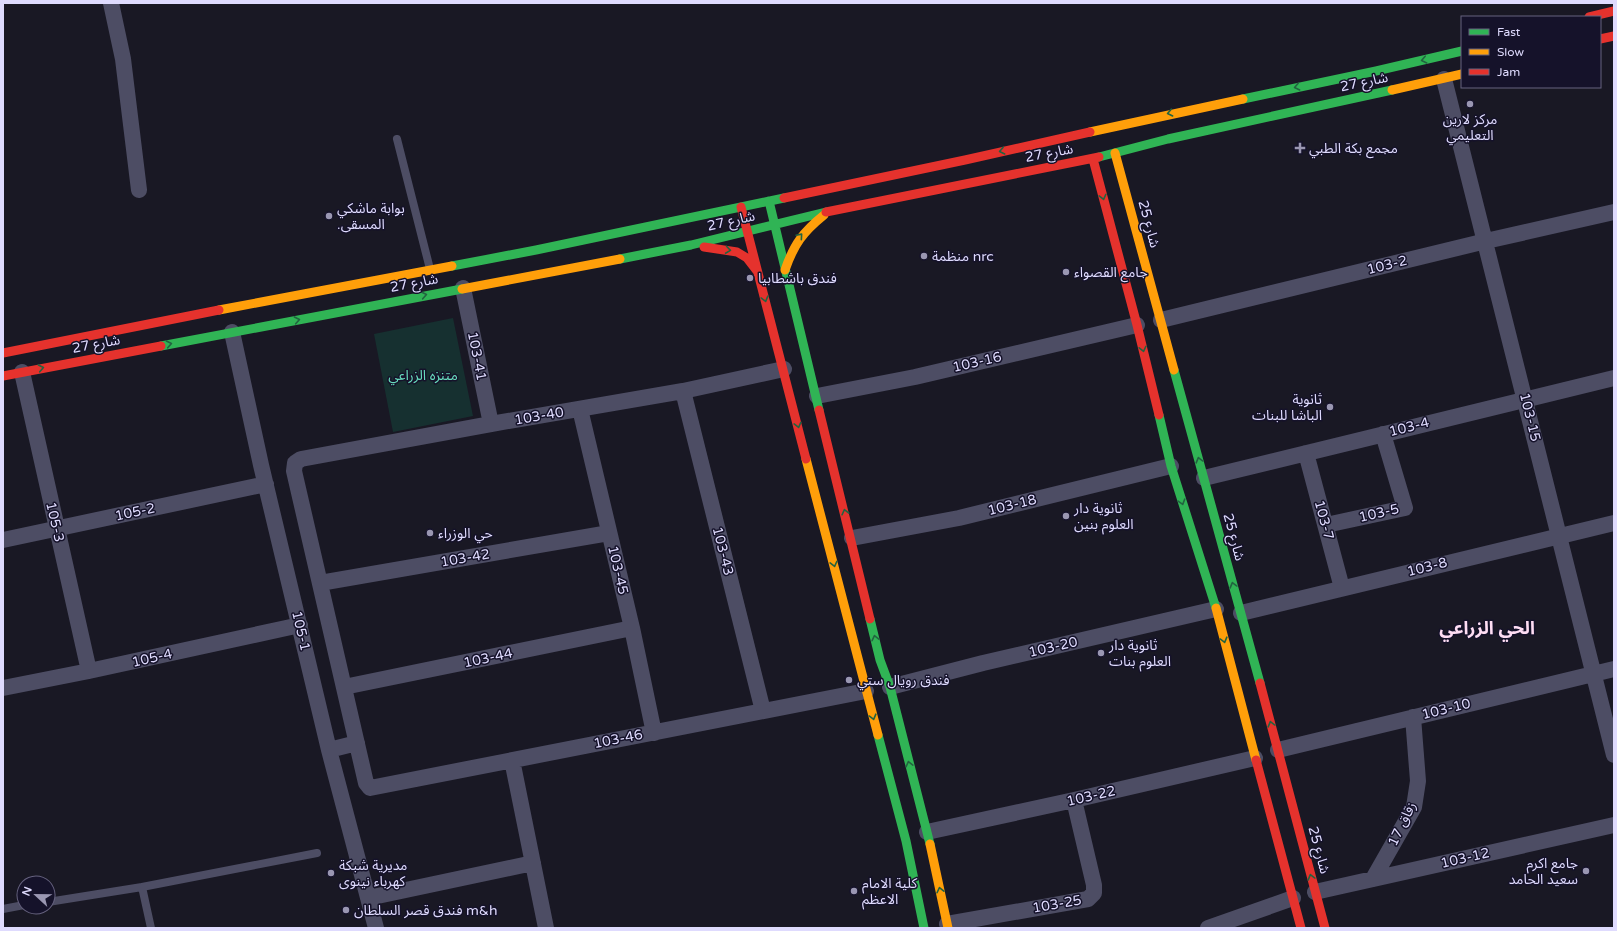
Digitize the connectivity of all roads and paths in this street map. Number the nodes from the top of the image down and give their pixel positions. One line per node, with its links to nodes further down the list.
1 (111, 3): 12 (street)
2 (1614, 11): 3 (main road)
3 (1593, 16)
4 (1614, 36): 5 (main road)
5 (1601, 39)
6 (1461, 51): 13 (main road, شارع 27, one-way to 13)
7 (1461, 74): 8 (main road, شارع 27)
8 (1444, 79): 10 (main road, شارع 27); 19 (street, 103-15)
9 (397, 139): 21 (lane)
10 (1115, 153): 11 (main road, شارع 27); 25 (main road, شارع 25)
11 (1093, 159): 15 (main road, شارع 27); 26 (main road, one-way to 26)
12 (138, 190)
13 (769, 201): 14 (main road, شارع 27); 17 (main road)
14 (741, 207): 18 (main road); 21 (main road, شارع 27)
15 (828, 212): 17 (main road, شارع 27); 22 (main road, one-way to 15)
16 (1614, 212): 19 (street, 103-2)
17 (774, 225): 18 (main road, شارع 27); 22 (main road)
18 (748, 232): 20 (main road, شارع 27); 23 (main road)
19 (1486, 241): 25 (street, 103-2); 35 (street, 103-15)
20 (691, 245): 23 (main road, one-way to 23); 24 (main road, شارع 27)
21 (430, 270): 28 (main road, شارع 27)
22 (785, 270): 34 (main road)
23 (757, 271): 29 (main road, one-way to 29)
24 (463, 288): 27 (main road, شارع 27, one-way to 24); 37 (street, 103-41)
25 (1161, 320): 41 (main road, شارع 25, one-way to 25)
26 (1137, 325): 34 (street, 103-16); 40 (main road, one-way to 40)
27 (232, 332): 30 (main road, شارع 27, one-way to 27); 42 (street, 105-1)
28 (3, 354)
29 (784, 369): 33 (street, 103-40); 62 (main road, one-way to 62)
30 (22, 372): 31 (main road, شارع 27); 45 (street, 105-3)
31 (3, 376)
32 (1614, 378): 35 (street, 103-4)
33 (683, 391): 36 (street, 103-40); 63 (street, 103-43)
34 (817, 396): 48 (main road, one-way to 34)
35 (1525, 398): 38 (street, 103-4); 47 (street, 103-15)
36 (580, 409): 37 (street, 103-40); 46 (street, 103-45)
37 (491, 424): 50 (street, 103-40)
38 (1383, 434): 39 (street, 103-4); 44 (street, 103-5)
39 (1306, 453): 41 (street, 103-4); 44 (street, 103-7)
40 (1171, 466): 48 (street, 103-18); 52 (main road, one-way to 52)
41 (1204, 478): 53 (main road, شارع 25, one-way to 41)
42 (266, 484): 45 (street, 105-2); 54 (street, 105-1)
43 (1614, 523): 47 (street, 103-8)
44 (1326, 525): 51 (street, 103-7)
45 (56, 530): 49 (street, 105-2); 57 (street, 105-3)
46 (609, 533): 50 (street, 103-42); 55 (street, 103-45)
47 (1559, 535): 51 (street, 103-8); 58 (street, 103-15)
48 (852, 538): 60 (main road, one-way to 48)
49 (3, 540)
50 (320, 583): 59 (street)
51 (1342, 588): 53 (street, 103-8)
52 (1216, 609): 60 (street, 103-20); 70 (main road, one-way to 70)
53 (1241, 612): 68 (main road, شارع 25, one-way to 53)
54 (300, 625): 57 (street, 105-4); 67 (street, 105-1)
55 (632, 628): 59 (street, 103-44); 65 (street, 103-45)
56 (1614, 669): 58 (street, 103-10)
57 (89, 671): 61 (street, 105-4)
58 (1594, 674): 64 (street, 103-10); 69 (street, 103-15)
59 (344, 687): 66 (street)
60 (890, 687): 74 (main road, one-way to 60)
61 (3, 688)
62 (866, 691): 63 (street, 103-46); 89 (main road, one-way to 89)
63 (763, 711): 65 (street, 103-46)
64 (1413, 718): 68 (street, 103-10); 77 (street, زقاق 17)
65 (654, 732): 71 (street, 103-46)
66 (357, 743): 67 (street); 71 (street, 103-46)
67 (329, 750): 80 (street, 105-1)
68 (1278, 750): 79 (main road, شارع 25, one-way to 68)
69 (1614, 756)
70 (1255, 758): 72 (street, 103-22); 81 (main road)
71 (512, 760): 76 (street)
72 (1074, 800): 74 (street, 103-22); 85 (street, 103-25)
73 (1614, 825): 77 (street, 103-12)
74 (927, 832): 85 (main road, one-way to 74)
75 (317, 853): 78 (lane)
76 (533, 863): 80 (street); 88 (street)
77 (1373, 879): 79 (street, 103-12)
78 (142, 887): 82 (lane); 86 (lane)
79 (1315, 892): 92 (main road, شارع 25)
80 (368, 898): 87 (street, 105-1)
81 (1293, 898): 90 (street); 91 (main road)
82 (56, 901)
83 (16, 907): 84 (lane)
84 (3, 909)
85 (948, 926)
86 (152, 928)
87 (376, 928)
88 (546, 928)
89 (924, 928)
90 (1208, 928)
91 (1300, 928)
92 (1325, 928)

